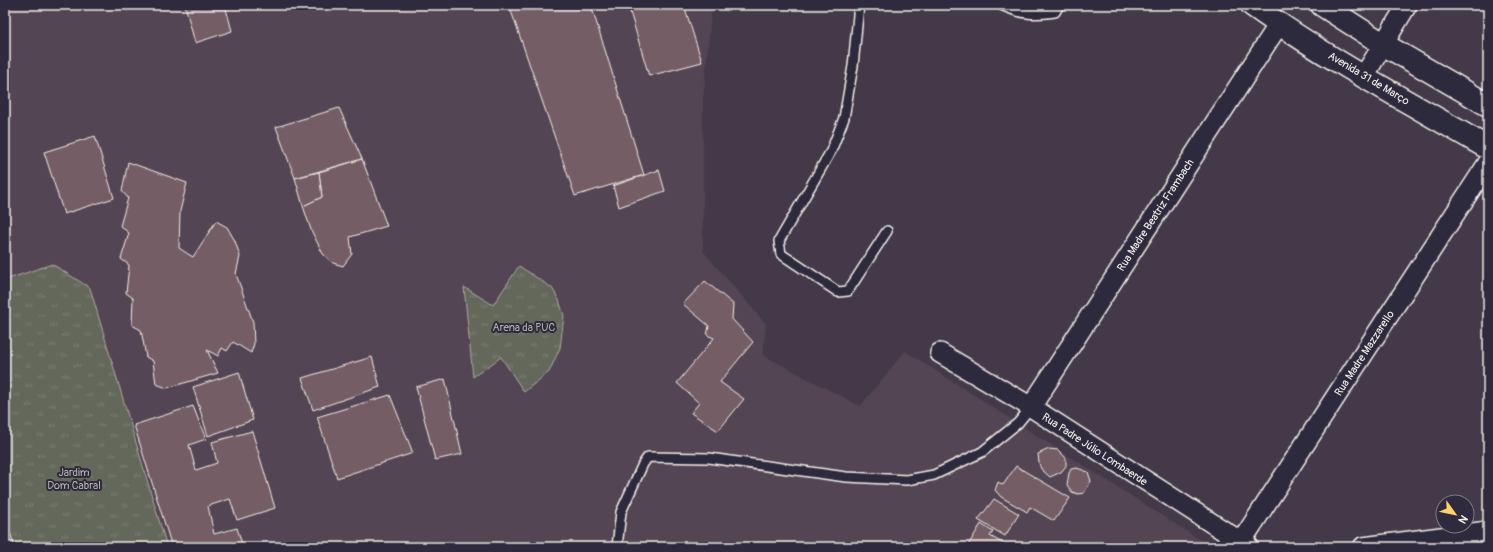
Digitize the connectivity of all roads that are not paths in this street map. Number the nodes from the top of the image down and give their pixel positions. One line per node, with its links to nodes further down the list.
1 (859, 5): 13 (lane)
2 (1001, 5): 3 (lane)
3 (1060, 5)
4 (1252, 5): 7 (street, Avenida 31 de Março)
5 (1322, 5): 8 (street)
6 (1407, 5): 8 (street)
7 (1279, 24): 9 (street, Avenida 31 de Março); 15 (street, Rua Madre Beatriz Frambach)
8 (1383, 44): 9 (street); 10 (street)
9 (1364, 76): 11 (street, Avenida 31 de Março)
10 (1488, 105)
11 (1488, 148)
12 (1488, 163): 17 (street, Rua Madre Mazzarello)
13 (887, 231)
14 (940, 353): 15 (street, Rua Padre Júlio Lombaerde)
15 (1030, 407): 17 (street, Rua Padre Júlio Lombaerde); 18 (lane)
16 (1488, 531): 19 (street)
17 (1245, 545)
18 (617, 547)
19 (1363, 547)

